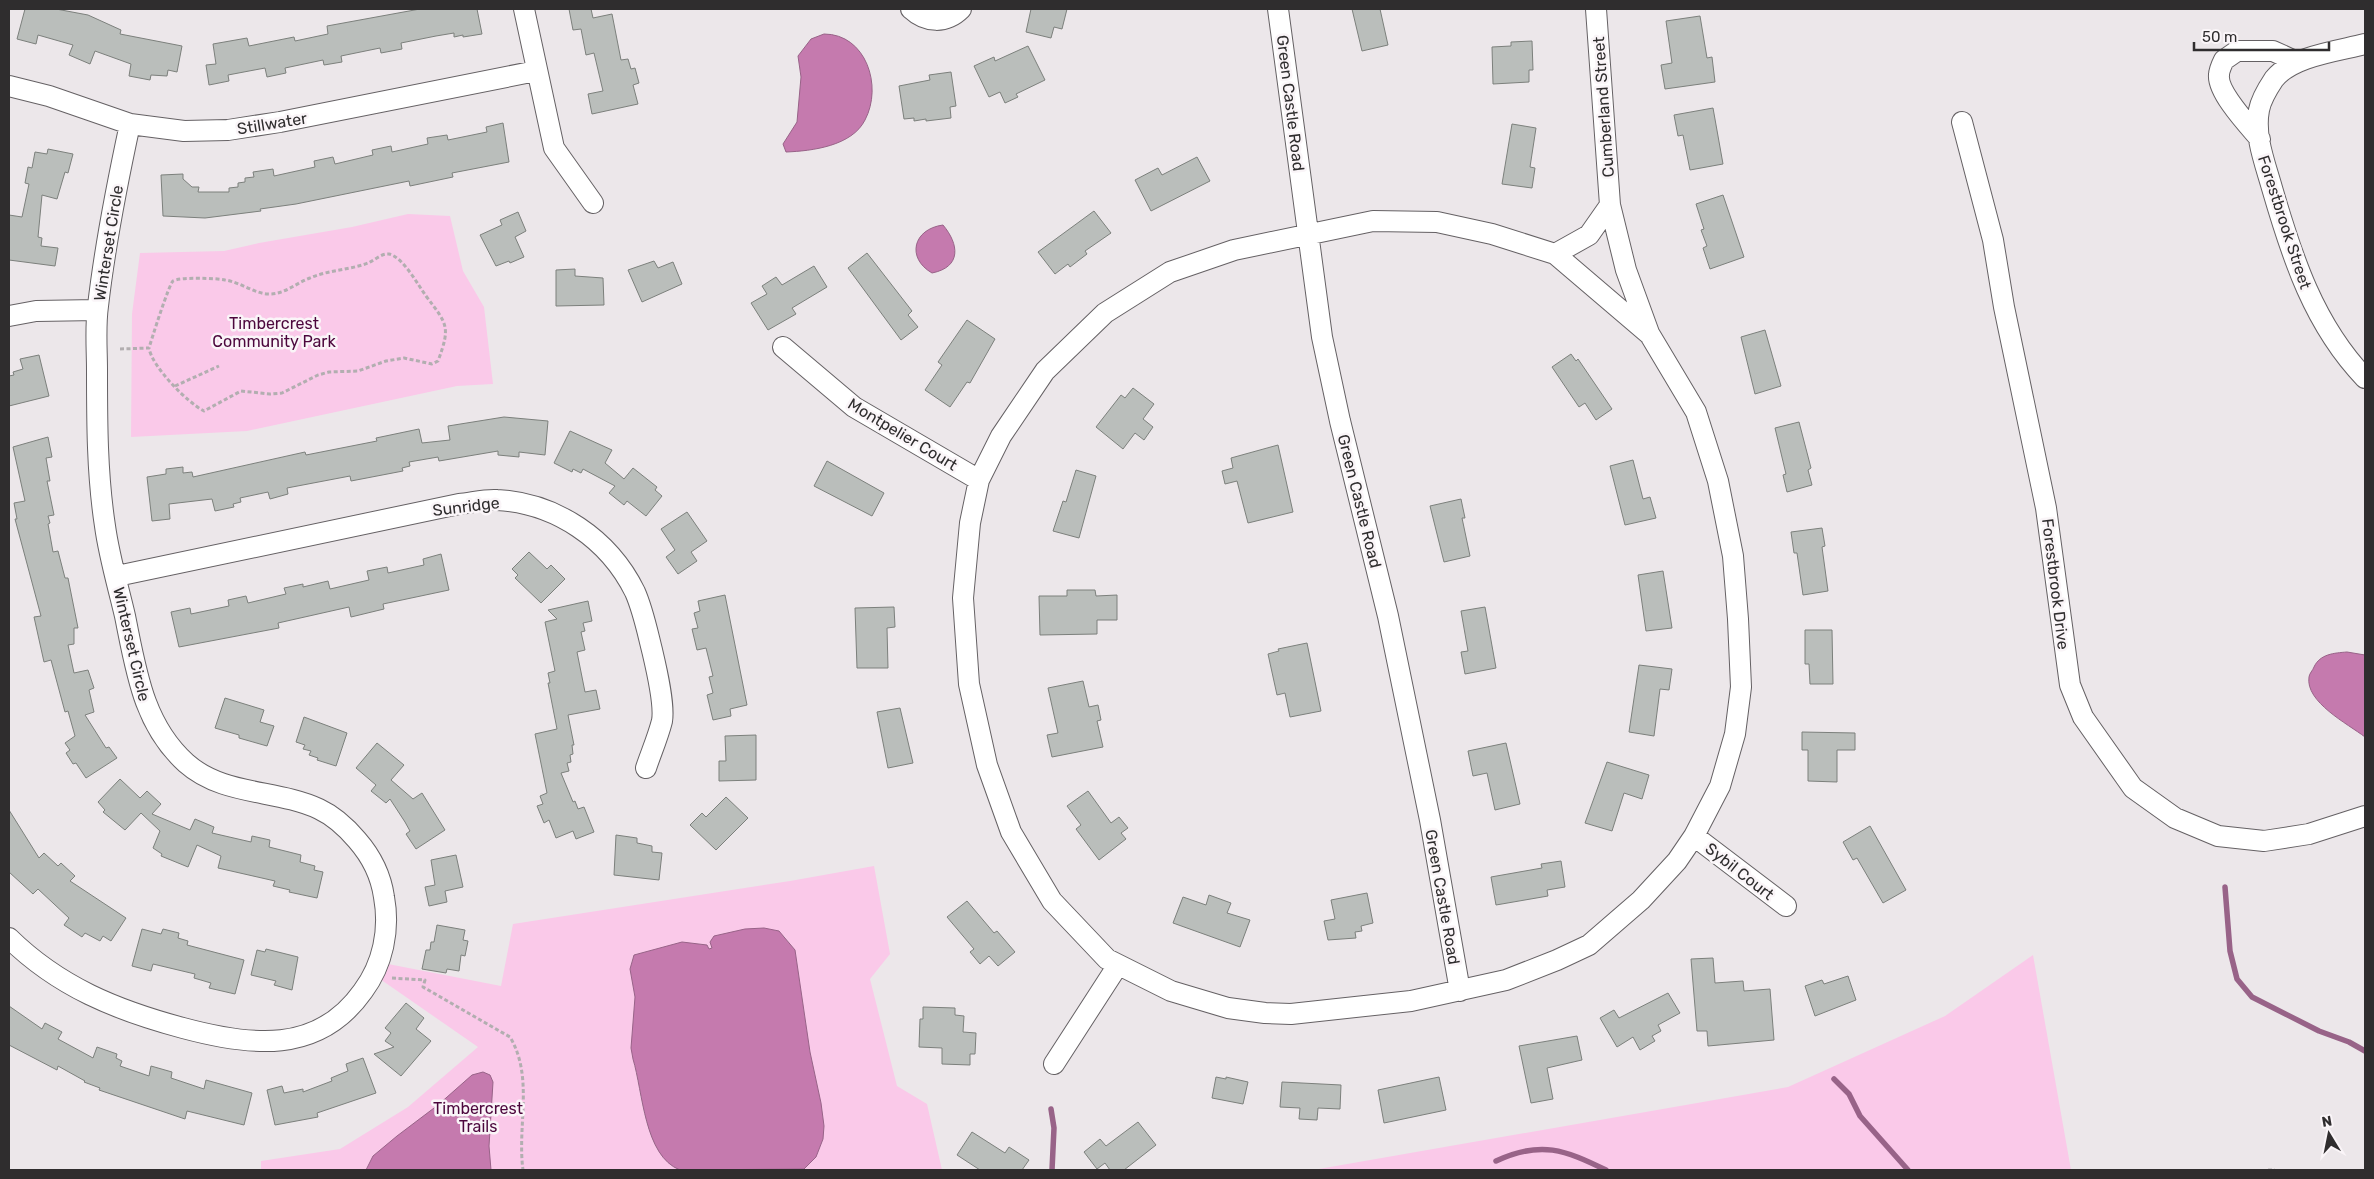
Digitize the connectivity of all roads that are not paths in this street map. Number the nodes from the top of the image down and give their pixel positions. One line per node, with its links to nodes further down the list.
1 (524, 9): 8 (street)
2 (911, 9): 3 (street)
3 (961, 9)
4 (1278, 9): 15 (street, Green Castle Road)
5 (1596, 9): 14 (street, Cumberland Street)
6 (2365, 44): 7 (street, Forestbrook Street)
7 (2297, 62): 12 (street, Forestbrook Street); 12 (street, Forestbrook Street)
8 (536, 71): 11 (street, Stillwater); 13 (street)
9 (9, 86): 11 (street, Stillwater)
10 (1962, 122): 25 (street, Forestbrook Drive)
11 (130, 124): 17 (street, Winterset Circle)
12 (2260, 139): 21 (street, Forestbrook Street)
13 (593, 203)
14 (1610, 205): 16 (street); 19 (street, Cumberland Street)
15 (1308, 233): 16 (street); 22 (street); 30 (street, Green Castle Road)
16 (1555, 254): 19 (street)
17 (97, 310): 18 (street); 23 (street, Winterset Circle)
18 (9, 316)
19 (1650, 335): 26 (street)
20 (783, 347): 22 (street, Montpelier Court)
21 (2365, 378)
22 (979, 480): 29 (street)
23 (116, 576): 24 (street, Sunridge); 28 (street, Winterset Circle)
24 (646, 768)
25 (2365, 816)
26 (1694, 836): 27 (street, Sybil Court); 30 (street)
27 (1786, 906)
28 (9, 938)
29 (1118, 965): 30 (street); 31 (street)
30 (1460, 990)
31 (1054, 1064)

